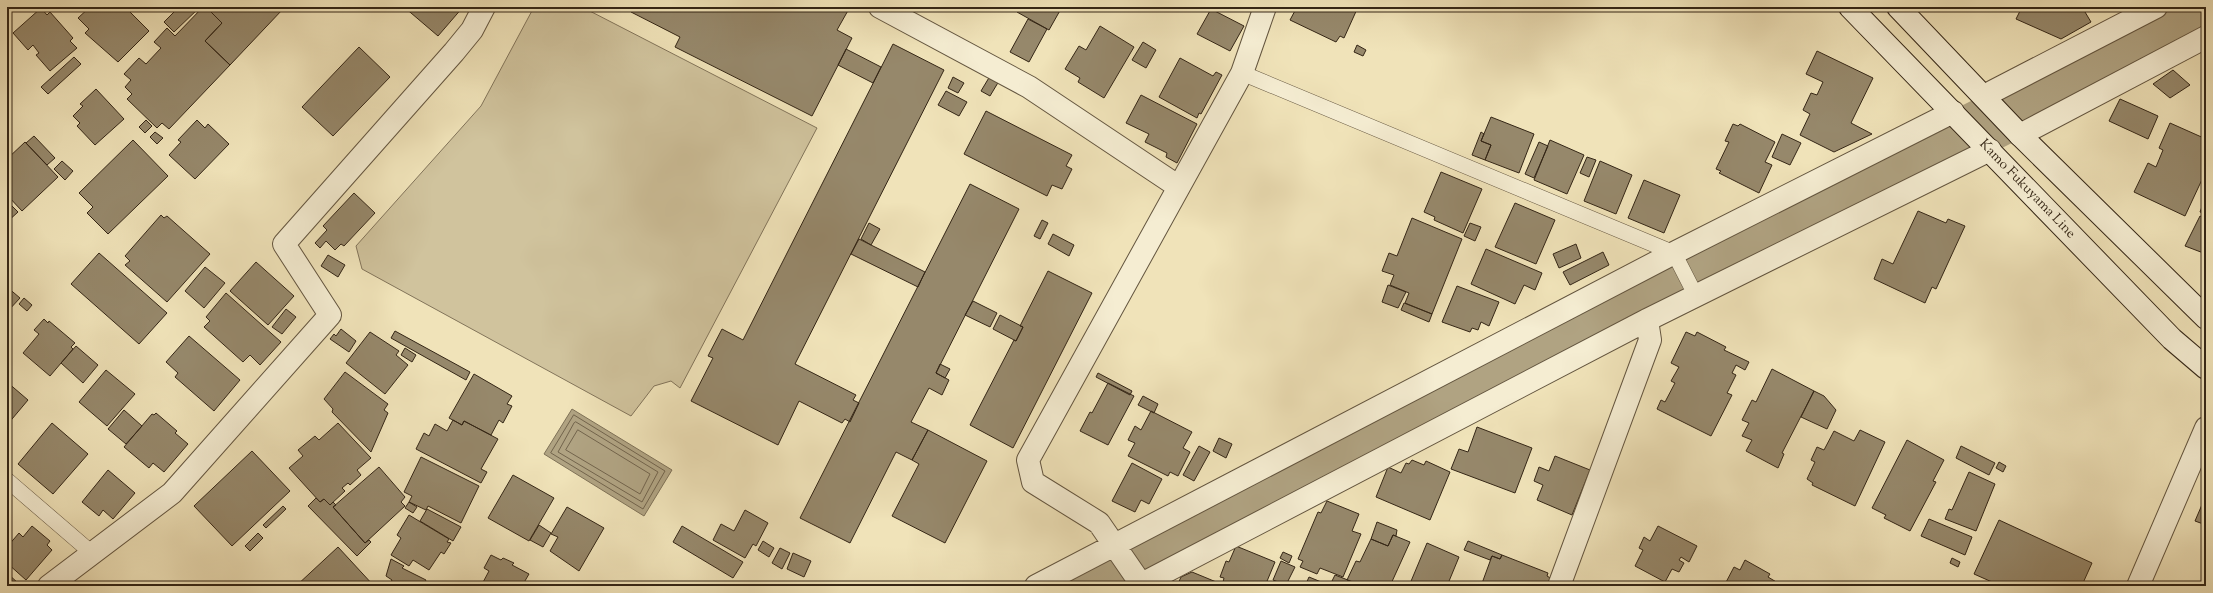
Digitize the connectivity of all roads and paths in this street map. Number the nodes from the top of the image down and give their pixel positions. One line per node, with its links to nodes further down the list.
1 (484, 7): 22 (street)
2 (880, 7): 13 (street)
3 (1265, 7): 8 (street)
4 (1850, 7): 10 (street, Kamo Fukuyama Line)
5 (1898, 7): 9 (street)
6 (2156, 7): 9 (street)
7 (2206, 38): 11 (street)
8 (1242, 73): 13 (street); 14 (lane)
9 (1987, 100): 11 (street)
10 (1957, 116): 12 (street, Kamo Fukuyama Line); 14 (street)
11 (2017, 131): 16 (street)
12 (1986, 146): 15 (street); 18 (street, Kamo Fukuyama Line)
13 (1179, 187): 21 (street)
14 (1676, 257): 15 (lane); 21 (street)
15 (1693, 291): 17 (street)
16 (2206, 318)
17 (1647, 320): 23 (street); 26 (street)
18 (2206, 368)
19 (2206, 428): 27 (street)
20 (7, 480): 22 (lane)
21 (1116, 547): 23 (street); 25 (street)
22 (93, 554): 24 (street)
23 (1140, 583)
24 (50, 586)
25 (1036, 586)
26 (1559, 586)
27 (2138, 586)

